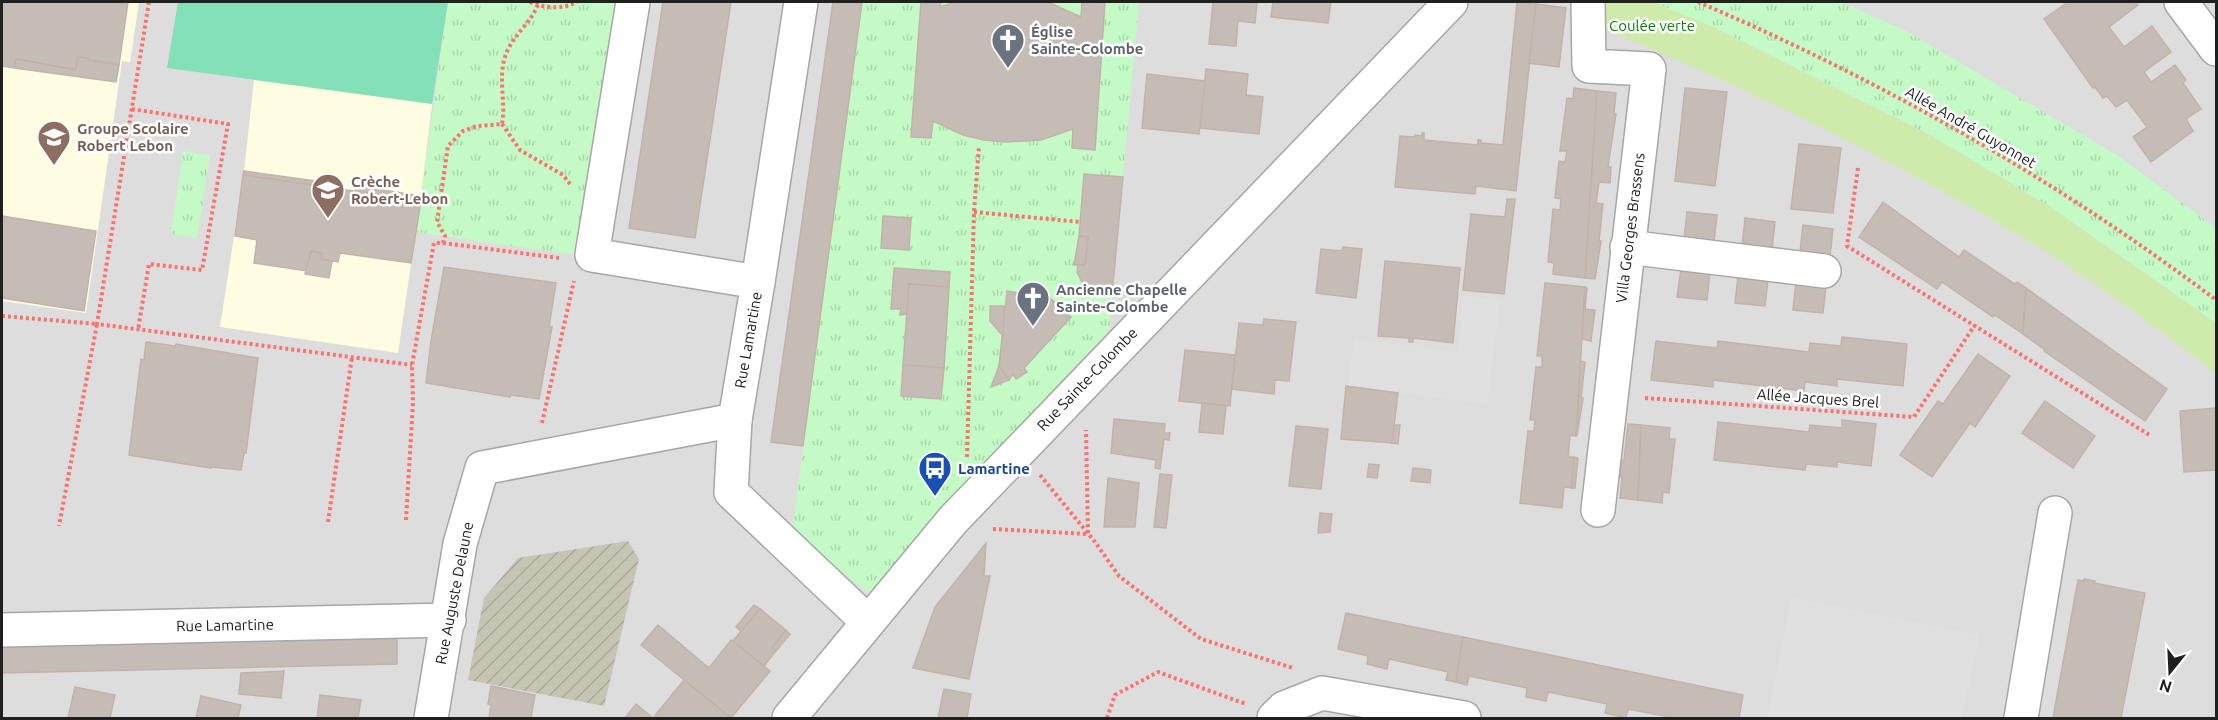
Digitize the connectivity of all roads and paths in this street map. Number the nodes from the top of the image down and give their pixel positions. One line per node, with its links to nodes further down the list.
1 (149, 2): 12 (path)
2 (530, 2): 10 (path)
3 (577, 2): 10 (path)
4 (633, 2): 16 (street)
5 (801, 2): 23 (street, Rue Lamartine)
6 (1451, 2): 31 (street, Rue Sainte-Colombe)
7 (1588, 2): 20 (street, Villa Georges Brassens)
8 (1698, 2): 24 (path, Allée André Guyonnet)
9 (2181, 2): 11 (street)
10 (538, 5): 13 (path)
11 (2217, 49)
12 (132, 109): 26 (path); 28 (path)
13 (502, 124): 16 (path); 19 (path)
14 (979, 146): 17 (path)
15 (1858, 168): 27 (path)
16 (600, 203): 21 (street)
17 (974, 212): 18 (path); 36 (path)
18 (1080, 222)
19 (443, 243): 21 (path); 30 (path)
20 (1628, 248): 22 (street); 32 (street, Villa Georges Brassens)
21 (585, 258): 23 (street); 37 (path)
22 (1824, 272)
23 (758, 282): 33 (street, Rue Lamartine)
24 (2217, 300)
25 (2, 316): 26 (path)
26 (97, 324): 28 (path); 42 (path)
27 (1975, 325): 32 (path, Allée Jacques Brel); 34 (path)
28 (138, 330): 29 (path)
29 (352, 357): 30 (path); 41 (path)
30 (412, 365): 40 (path)
31 (1085, 381): 35 (street, Rue Sainte-Colombe); 44 (path)
32 (1610, 395): 38 (street, Villa Georges Brassens)
33 (735, 420): 37 (street); 46 (street, Rue Lamartine)
34 (2151, 436)
35 (1017, 451): 43 (street, Rue Sainte-Colombe); 44 (path)
36 (975, 456)
37 (542, 457): 45 (street, Rue Auguste Delaune)
38 (1598, 510)
39 (2055, 513): 54 (street)
40 (406, 520)
41 (328, 522)
42 (59, 526)
43 (947, 527): 44 (path); 46 (street, Rue Sainte-Colombe)
44 (1088, 534): 48 (path)
45 (449, 620): 47 (street, Rue Lamartine); 50 (street, Rue Auguste Delaune)
46 (868, 622): 51 (street, Rue Sainte-Colombe)
47 (2, 630)
48 (1322, 693): 49 (street); 53 (street)
49 (1276, 717): 52 (path)
50 (431, 718)
51 (789, 718)
52 (1107, 718)
53 (1464, 718)
54 (2021, 718)

